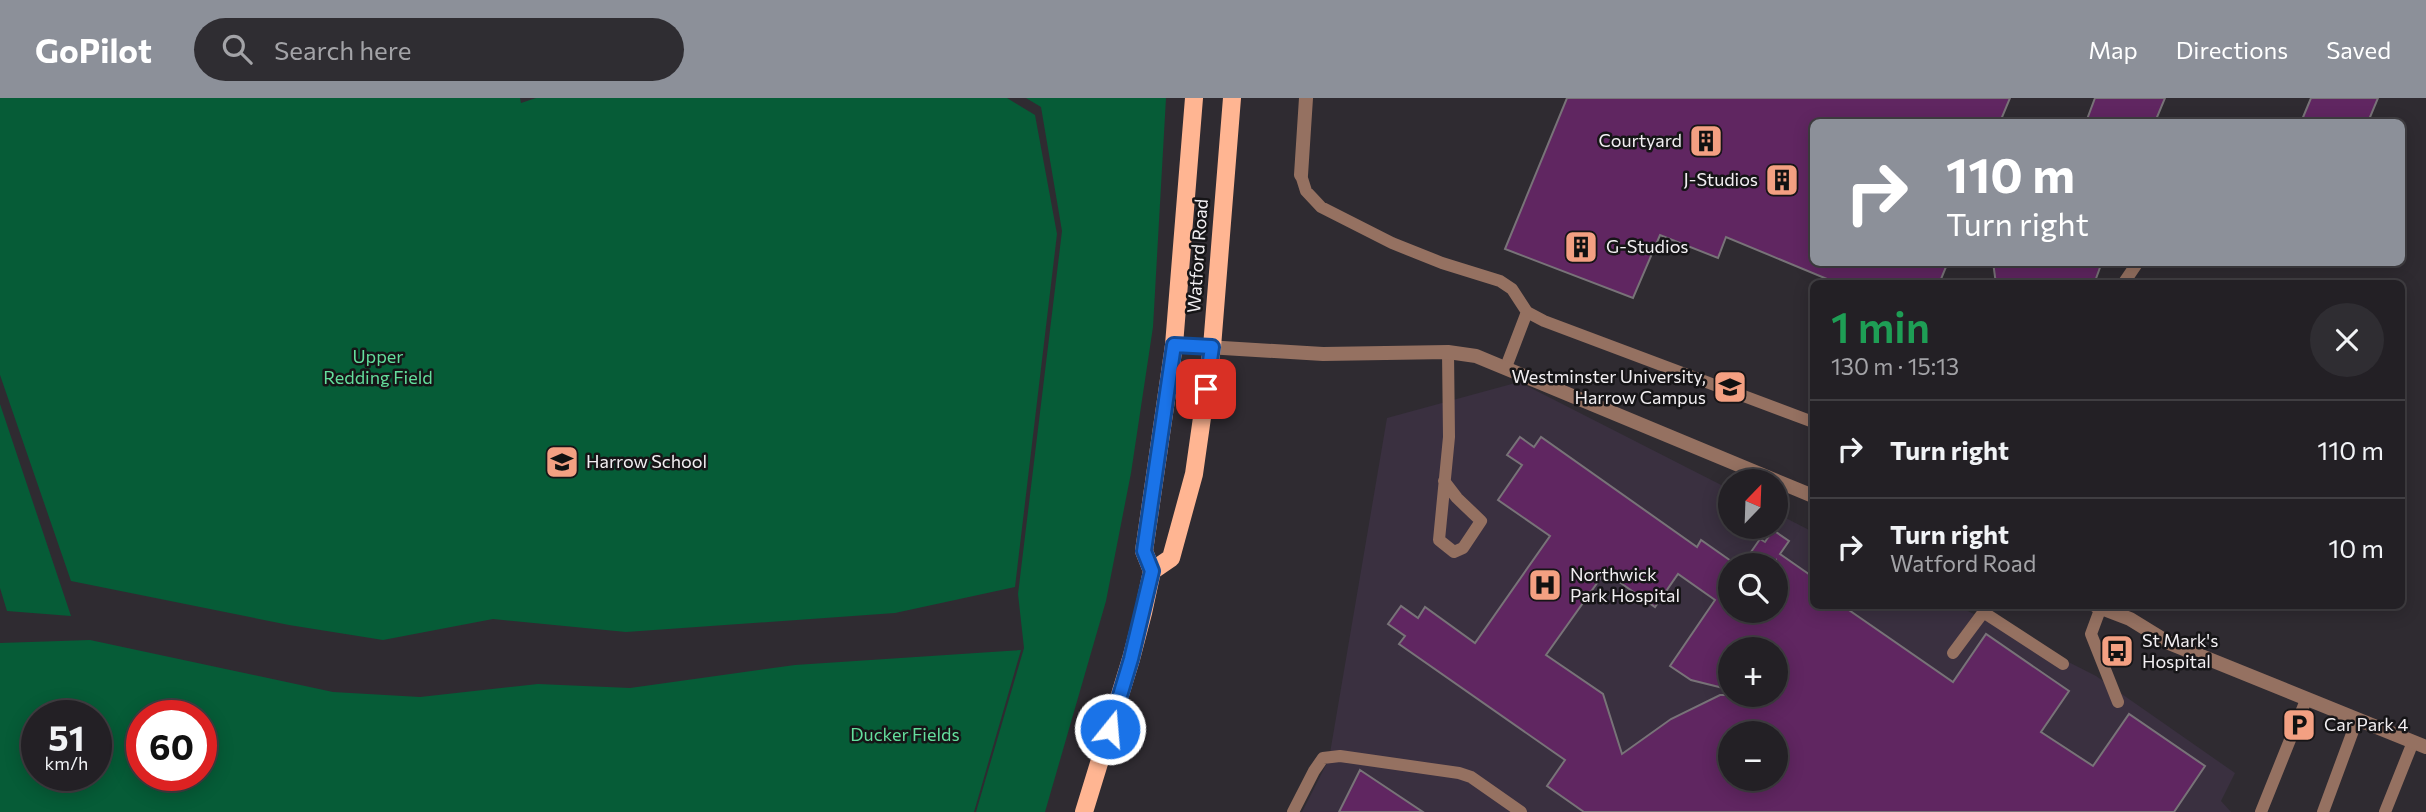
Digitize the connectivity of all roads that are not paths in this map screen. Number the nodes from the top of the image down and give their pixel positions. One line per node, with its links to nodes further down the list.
1 (1194, 98): 6 (main road, Watford Road)
2 (1232, 98): 7 (main road, Watford Road)
3 (1306, 98): 4 (street)
4 (1301, 175): 5 (lane)
5 (1527, 312): 9 (lane); 10 (lane)
6 (1174, 345): 7 (street); 13 (main road, Watford Road)
7 (1212, 347): 8 (street); 13 (main road, Watford Road)
8 (1448, 352): 9 (street); 11 (lane)
9 (1506, 367): 12 (street)
10 (1810, 421)
11 (1444, 481): 11 (lane)
12 (1810, 495)
13 (1152, 571): 23 (main road, Watford Road)
14 (1985, 609): 17 (lane); 18 (lane)
15 (2097, 609): 20 (lane)
16 (2105, 609): 19 (street)
17 (1953, 653)
18 (2063, 664)
19 (2306, 700): 21 (street); 26 (lane)
20 (2118, 702)
21 (2357, 720): 22 (street); 27 (lane)
22 (2420, 744): 28 (lane)
23 (1084, 812)
24 (1293, 812): 25 (lane)
25 (1521, 812)
26 (2261, 812)
27 (2323, 812)
28 (2385, 812)

